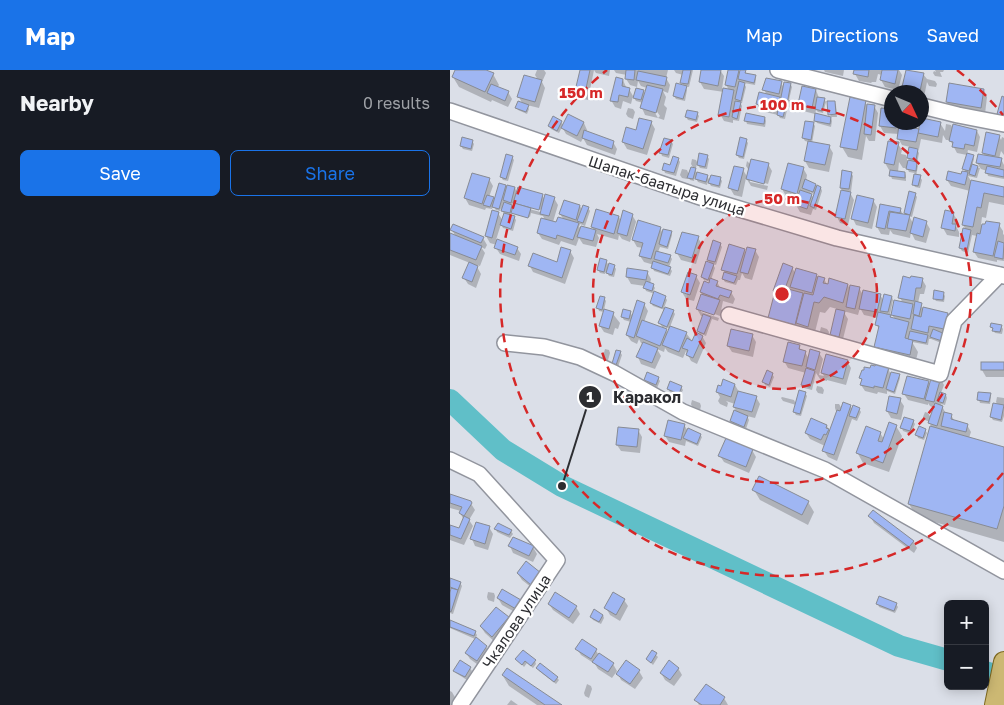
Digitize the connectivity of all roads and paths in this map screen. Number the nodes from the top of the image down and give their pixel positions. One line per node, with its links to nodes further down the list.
1 (778, 70): 2 (street)
2 (884, 97)
3 (929, 108): 5 (street)
4 (450, 112): 6 (street, Шапак-баатыра улица)
5 (1004, 124)
6 (1001, 275): 7 (street)
7 (729, 315)
8 (505, 342): 10 (street)
9 (450, 460): 12 (street, Чкалова улица)
10 (1004, 571)
11 (1004, 662): 13 (main road)
12 (460, 705)
13 (995, 705)

